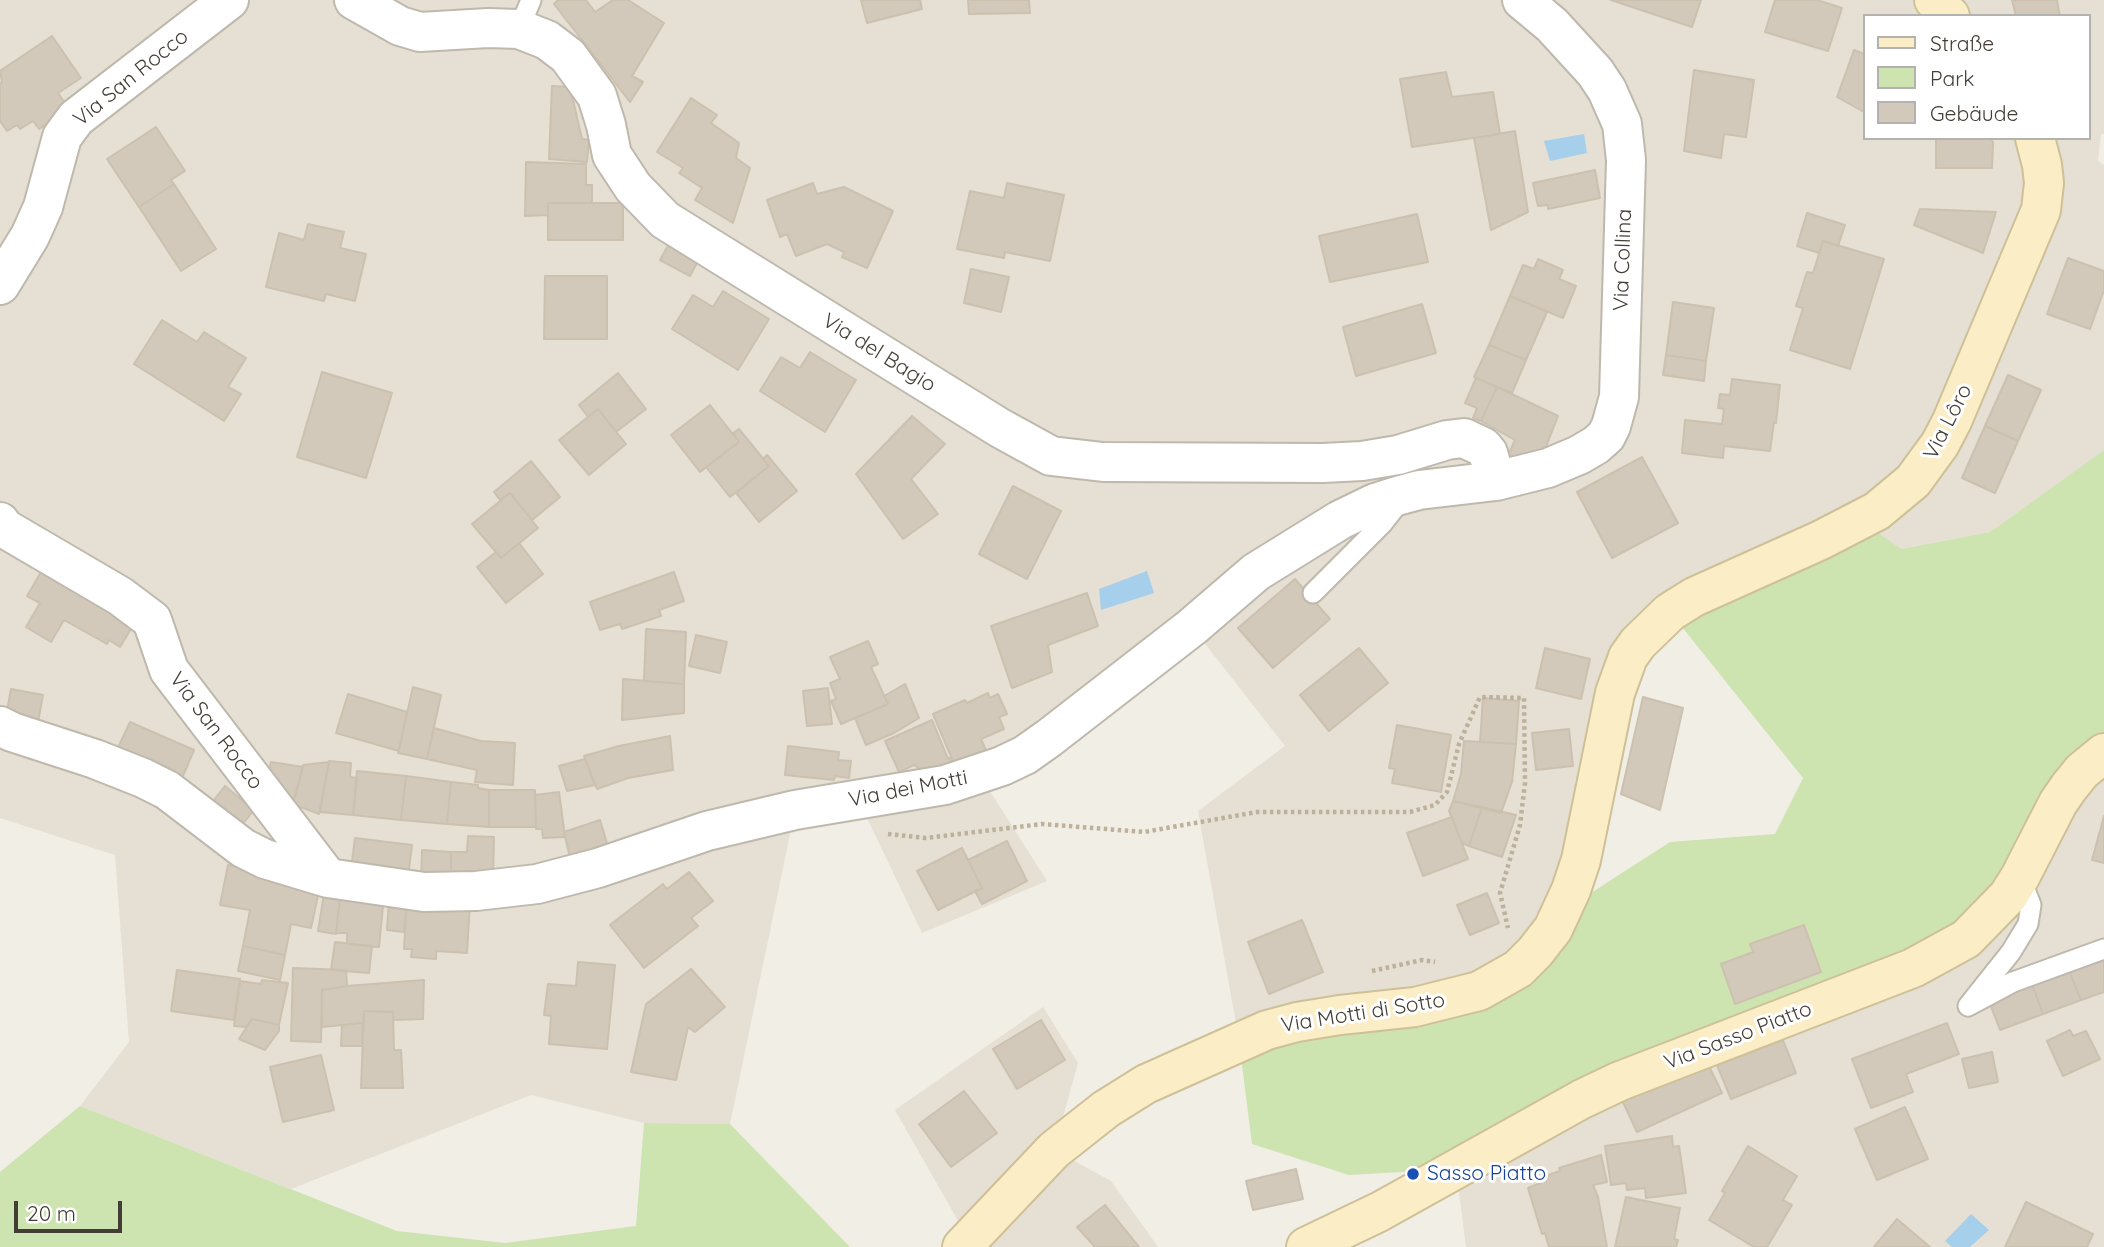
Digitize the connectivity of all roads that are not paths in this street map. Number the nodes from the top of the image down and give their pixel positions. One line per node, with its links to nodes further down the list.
1 (229, 0): 8 (street, Via San Rocco)
2 (355, 0): 6 (street, Via del Bagio)
3 (1522, 0): 9 (street, Via Collina)
4 (1934, 0): 5 (street)
5 (1948, 14)
6 (525, 15): 9 (street, Via del Bagio)
7 (2036, 140): 13 (street, Via Lôro)
8 (0, 285)
9 (1496, 481): 10 (street, Via dei Motti)
10 (1405, 494): 12 (lane); 17 (street, Via dei Motti)
11 (0, 522): 17 (street, Via San Rocco)
12 (1313, 593)
13 (1670, 612): 19 (street, Via Motti di Sotto)
14 (0, 726): 17 (street, Via dei Motti)
15 (2104, 753): 16 (street, Via Sasso Piatto)
16 (2020, 877): 18 (lane); 20 (street, Via Sasso Piatto)
17 (328, 878)
18 (2104, 949)
19 (962, 1247)
20 (1306, 1247)

